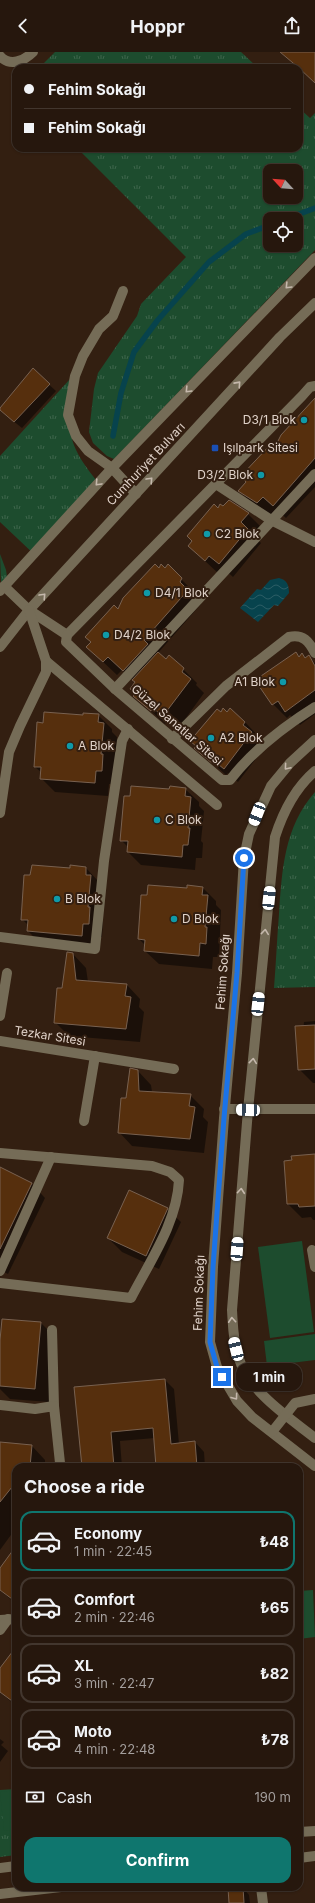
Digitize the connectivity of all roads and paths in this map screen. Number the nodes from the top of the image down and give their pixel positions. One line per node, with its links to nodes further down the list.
1 (34, 52): 2 (street)
2 (0, 56)
3 (315, 258): 7 (street, Cumhuriyet Bulvarı, one-way to 7)
4 (123, 291): 7 (street)
5 (315, 303): 10 (street, Cumhuriyet Bulvarı, one-way to 5)
6 (315, 386): 9 (street)
7 (112, 468): 10 (street); 13 (street, Cumhuriyet Bulvarı, one-way to 13)
8 (315, 474): 11 (street, Güzel Sanatlar Sitesi)
9 (216, 484): 11 (street); 15 (street)
10 (136, 494): 14 (street, Cumhuriyet Bulvarı, one-way to 10)
11 (271, 520): 12 (street); 19 (street, Güzel Sanatlar Sitesi)
12 (315, 542)
13 (2, 589): 14 (street, Güzel Sanatlar Sitesi)
14 (29, 610): 15 (street, Güzel Sanatlar Sitesi); 16 (street, Cumhuriyet Bulvarı); 18 (street)
15 (67, 635): 19 (street, Güzel Sanatlar Sitesi)
16 (0, 647)
17 (315, 653): 22 (street)
18 (46, 661): 21 (street); 26 (street)
19 (115, 689): 22 (street, Güzel Sanatlar Sitesi)
20 (315, 707): 22 (street, Güzel Sanatlar Sitesi)
21 (128, 729): 25 (street); 27 (street)
22 (172, 739)
23 (315, 740): 33 (street, Fehim Sokağı, one-way to 33)
24 (315, 770): 35 (street, one-way to 24)
25 (217, 805)
26 (0, 813)
27 (0, 936)
28 (7, 973): 29 (street, Tezkar Sitesi)
29 (0, 1016)
30 (0, 1041): 31 (street, Tezkar Sitesi)
31 (95, 1056): 32 (street, Tezkar Sitesi); 36 (street, Tezkar Sitesi)
32 (174, 1069)
33 (224, 1109): 35 (street); 48 (street, Fehim Sokağı, one-way to 48)
34 (315, 1109): 35 (street)
35 (248, 1110): 47 (street, one-way to 35)
36 (84, 1121)
37 (0, 1153): 38 (street)
38 (51, 1157): 41 (street); 42 (street)
39 (312, 1250): 40 (street)
40 (315, 1267)
41 (0, 1271)
42 (0, 1283)
43 (52, 1330): 46 (street)
44 (315, 1399): 47 (street)
45 (0, 1404): 46 (street)
46 (54, 1406): 50 (street)
47 (285, 1414): 48 (street); 49 (street)
48 (272, 1432): 51 (street, Fehim Sokağı)
49 (315, 1438)
50 (60, 1463)
51 (315, 1466)
52 (8, 1619): 53 (street)
53 (0, 1630)
54 (315, 1830): 55 (street)
55 (303, 1832)
56 (315, 1856): 57 (street)
57 (303, 1858)
58 (12, 1866): 59 (street)
59 (0, 1868)
60 (26, 1891): 62 (street)
61 (262, 1891): 63 (street)
62 (0, 1894)
63 (263, 1903)

